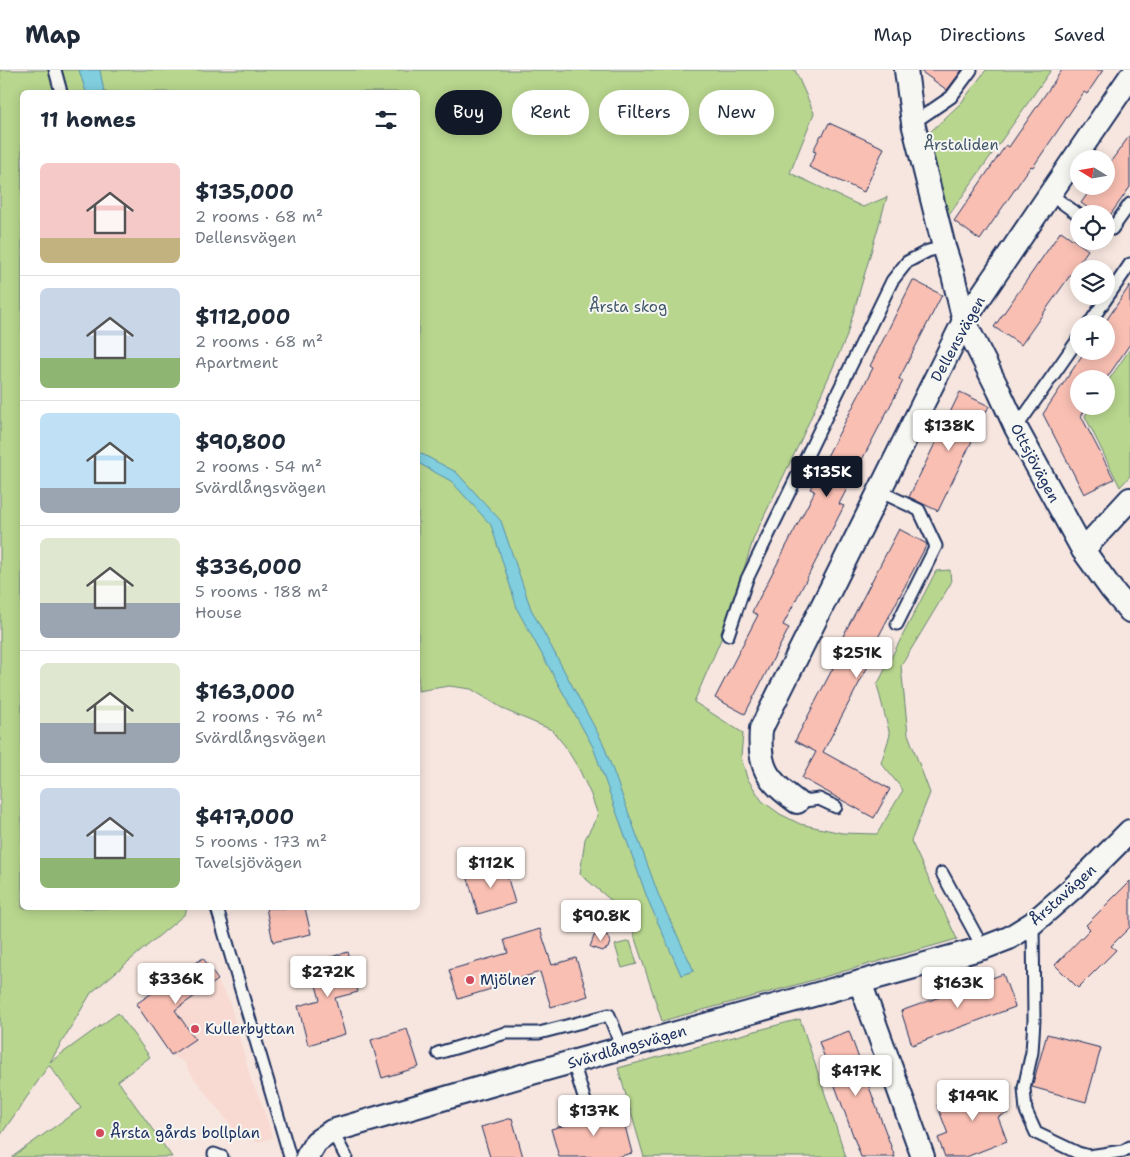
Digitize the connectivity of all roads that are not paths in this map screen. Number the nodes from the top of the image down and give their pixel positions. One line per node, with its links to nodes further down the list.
1 (56, 70): 5 (lane)
2 (971, 70): 6 (lane)
3 (908, 73): 6 (street, Ottsjövägen)
4 (1130, 77): 7 (street, Dellensvägen)
5 (61, 90)
6 (914, 123): 11 (street, Ottsjövägen)
7 (1050, 194): 9 (lane); 14 (street, Dellensvägen)
8 (1130, 204): 10 (lane)
9 (1070, 208)
10 (1115, 225)
11 (944, 247): 14 (street, Ottsjövägen); 22 (lane)
12 (1130, 264): 13 (lane)
13 (1095, 315)
14 (964, 322): 16 (street, Ottsjövägen); 17 (street, Dellensvägen)
15 (1070, 351): 16 (lane)
16 (1016, 428): 19 (street, Ottsjövägen)
17 (879, 491): 21 (lane); 23 (street, Dellensvägen)
18 (1130, 499): 19 (street)
19 (1083, 550): 20 (street, Ottsjövägen)
20 (1130, 611)
21 (898, 624)
22 (728, 635)
23 (797, 802): 24 (lane)
24 (836, 807)
25 (1130, 831): 28 (street, Årstavägen)
26 (942, 873): 29 (lane)
27 (218, 910): 38 (lane)
28 (1033, 923): 29 (street, Årstavägen); 37 (lane)
29 (982, 948): 30 (street, Årstavägen)
30 (959, 955): 31 (street, Svärdlångsvägen)
31 (860, 982): 32 (street, Svärdlångsvägen); 41 (street)
32 (622, 1048): 33 (lane); 34 (street, Svärdlångsvägen)
33 (438, 1053)
34 (573, 1062): 35 (lane); 36 (street, Svärdlångsvägen)
35 (588, 1111)
36 (332, 1131): 39 (street, Svärdlångsvägen); 40 (lane)
37 (1130, 1147)
38 (290, 1157)
39 (307, 1157)
40 (346, 1157)
41 (924, 1157)

